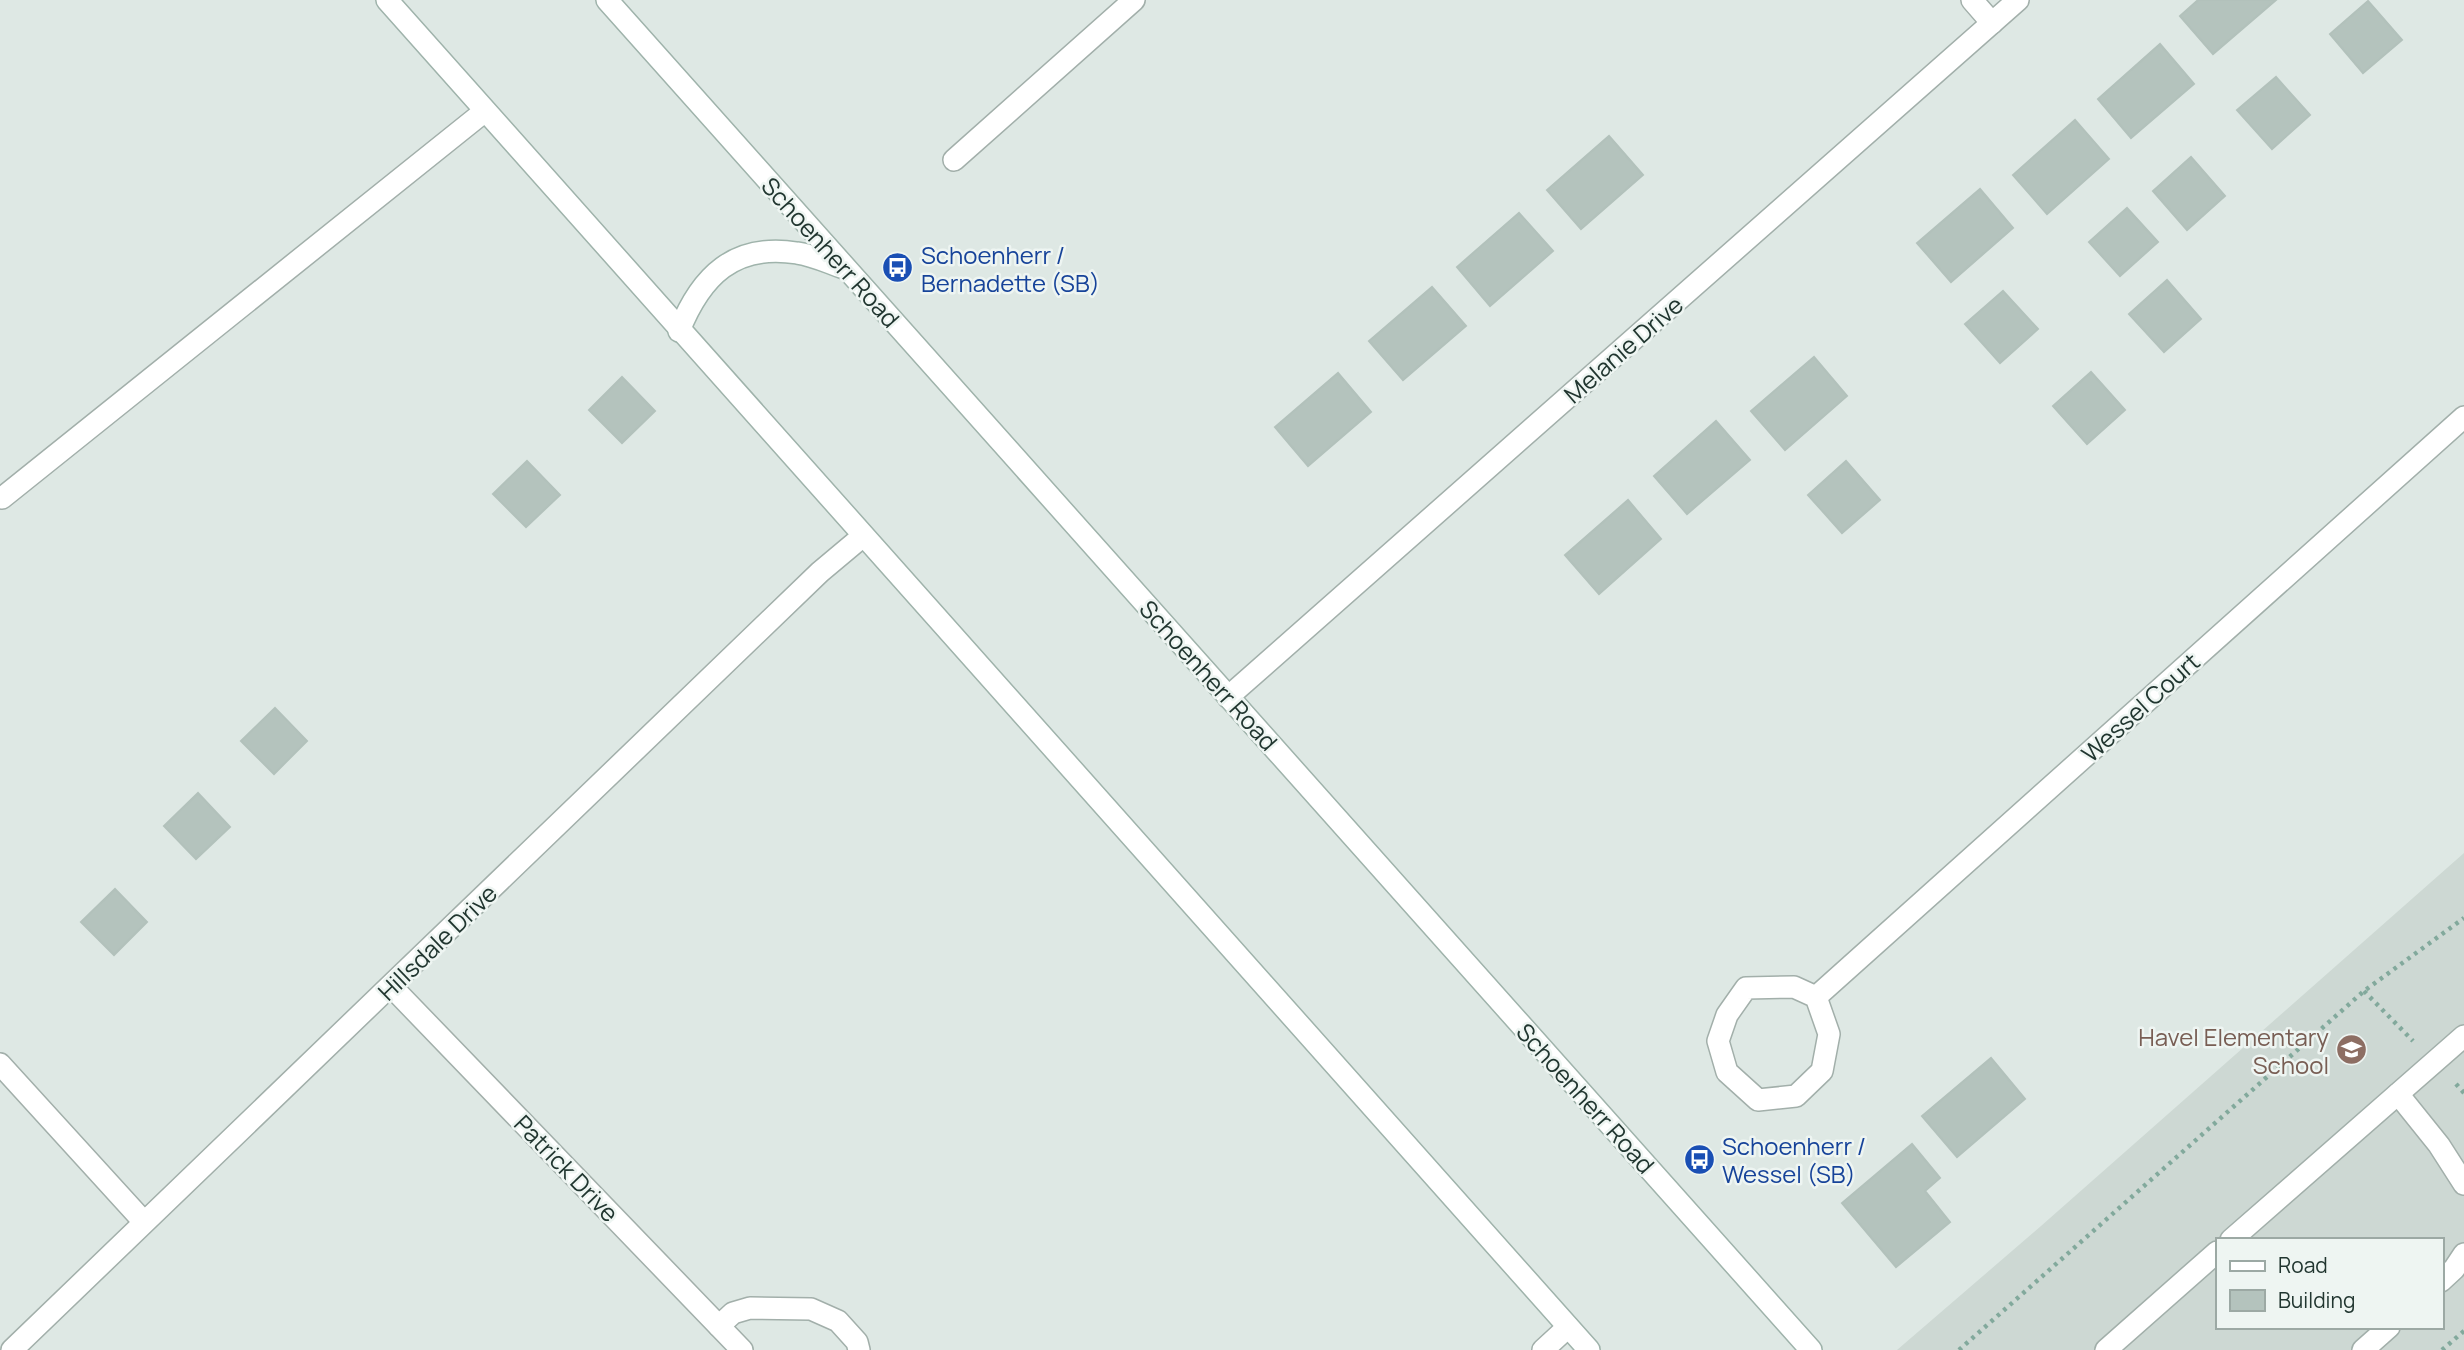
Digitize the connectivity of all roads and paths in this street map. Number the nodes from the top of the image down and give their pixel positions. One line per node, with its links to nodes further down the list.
1 (387, 0): 7 (street)
2 (607, 0): 9 (street, Schoenherr Road)
3 (1134, 0): 8 (street)
4 (1972, 0): 6 (street)
5 (2018, 0): 6 (street, Melanie Drive)
6 (1992, 23): 14 (street, Melanie Drive)
7 (485, 111): 10 (street); 12 (street)
8 (954, 160)
9 (846, 269): 10 (street); 14 (street, Schoenherr Road)
10 (679, 331): 13 (street)
11 (2464, 417): 17 (street, Wessel Court)
12 (2, 498)
13 (863, 536): 16 (street, Hillsdale Drive); 28 (street)
14 (1228, 697): 36 (street, Schoenherr Road)
15 (2464, 918): 37 (path)
16 (391, 986): 22 (street, Hillsdale Drive); 27 (street, Patrick Drive)
17 (1816, 997): 17 (street)
18 (2464, 1036): 20 (street)
19 (0, 1064): 22 (street)
20 (2398, 1094): 21 (street); 23 (street)
21 (2464, 1184)
22 (144, 1222): 31 (street, Hillsdale Drive)
23 (2233, 1238)
24 (2216, 1253): 38 (street)
25 (2464, 1254): 26 (street)
26 (2443, 1279)
27 (719, 1326): 32 (street, Patrick Drive); 33 (street)
28 (1569, 1327): 34 (street); 35 (street)
29 (2387, 1329): 39 (street)
30 (2464, 1331): 40 (path)
31 (12, 1350)
32 (742, 1350)
33 (859, 1350)
34 (1543, 1350)
35 (1589, 1350)
36 (1811, 1350)
37 (1959, 1350)
38 (2106, 1350)
39 (2363, 1350)
40 (2442, 1350)

